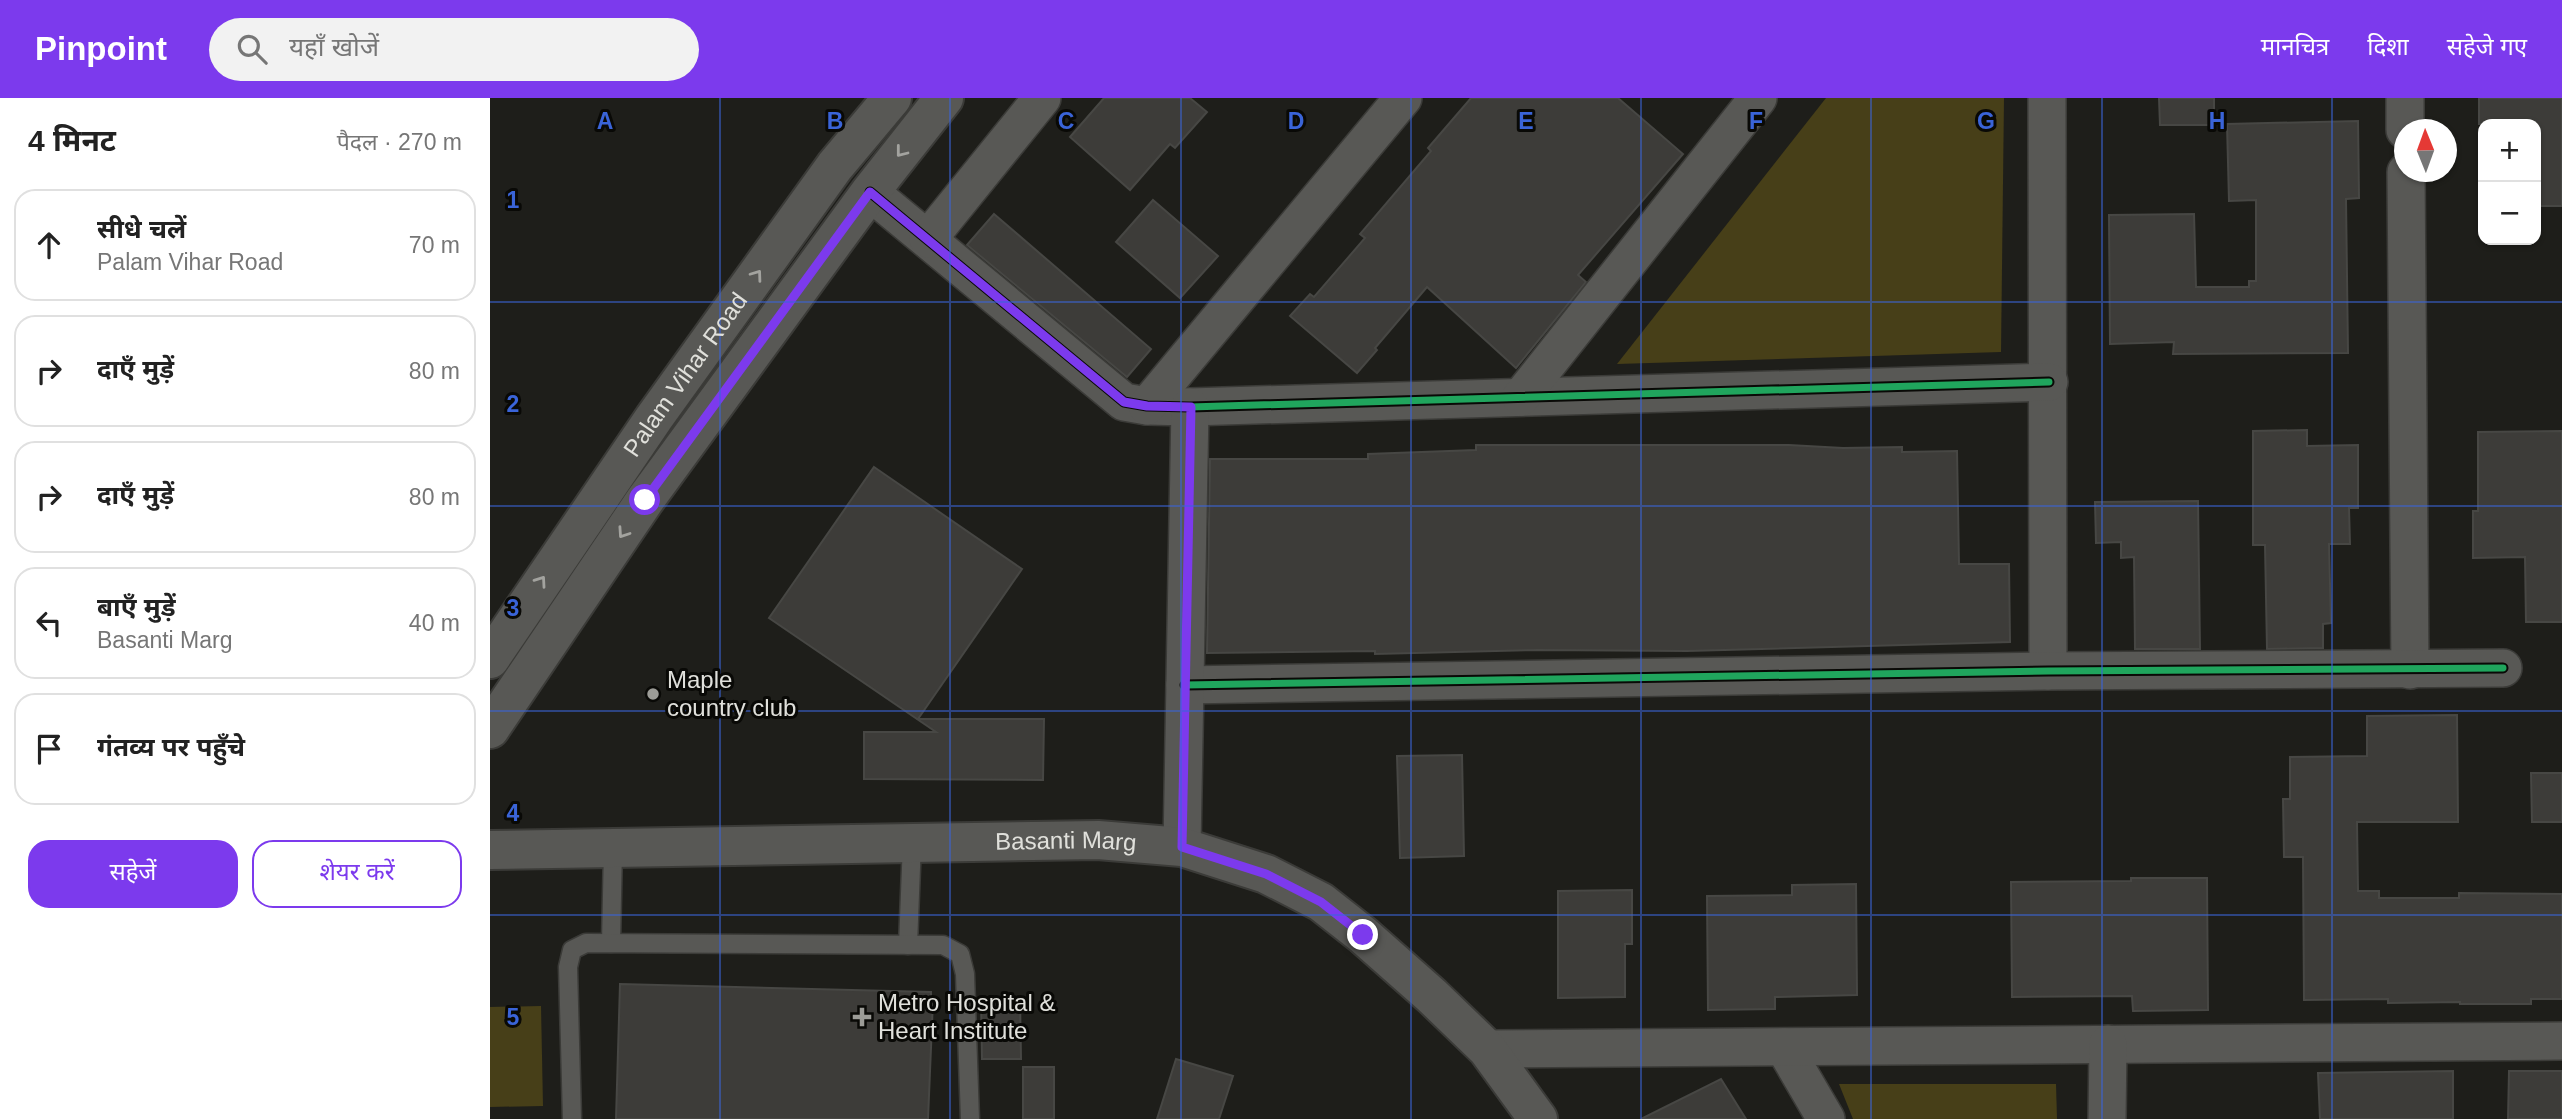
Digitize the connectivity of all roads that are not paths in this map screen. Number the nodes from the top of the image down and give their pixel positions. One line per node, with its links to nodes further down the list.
1 (892, 98): 16 (street, Palam Vihar Road, one-way to 1)
2 (944, 98): 10 (street, Palam Vihar Road, one-way to 10)
3 (1042, 98): 11 (street)
4 (1403, 98): 14 (street)
5 (1758, 98): 13 (street)
6 (2047, 98): 12 (street)
7 (2405, 98): 8 (street)
8 (2405, 119)
9 (2406, 182): 18 (street)
10 (870, 192): 11 (street); 21 (street, Palam Vihar Road, one-way to 21)
11 (928, 240): 14 (street)
12 (2049, 383): 13 (street); 19 (street)
13 (1521, 397): 15 (street)
14 (1147, 406): 15 (street)
15 (1191, 407): 20 (street)
16 (490, 659)
17 (2503, 668): 18 (street)
18 (2410, 670): 19 (street)
19 (2048, 671): 20 (street)
20 (1185, 685): 23 (street)
21 (490, 729)
22 (912, 842): 23 (street, Basanti Marg); 24 (street, Basanti Marg); 27 (lane)
23 (1182, 847): 31 (street, Basanti Marg)
24 (613, 848): 25 (street, Basanti Marg); 26 (lane)
25 (490, 850)
26 (611, 943): 27 (lane); 32 (lane)
27 (908, 945): 33 (lane)
28 (2562, 1041): 29 (street)
29 (2108, 1044): 30 (street); 36 (street)
30 (1784, 1047): 31 (street); 35 (street)
31 (1487, 1049): 34 (street, Basanti Marg)
32 (572, 1119)
33 (970, 1119)
34 (1538, 1119)
35 (1826, 1119)
36 (2107, 1119)

